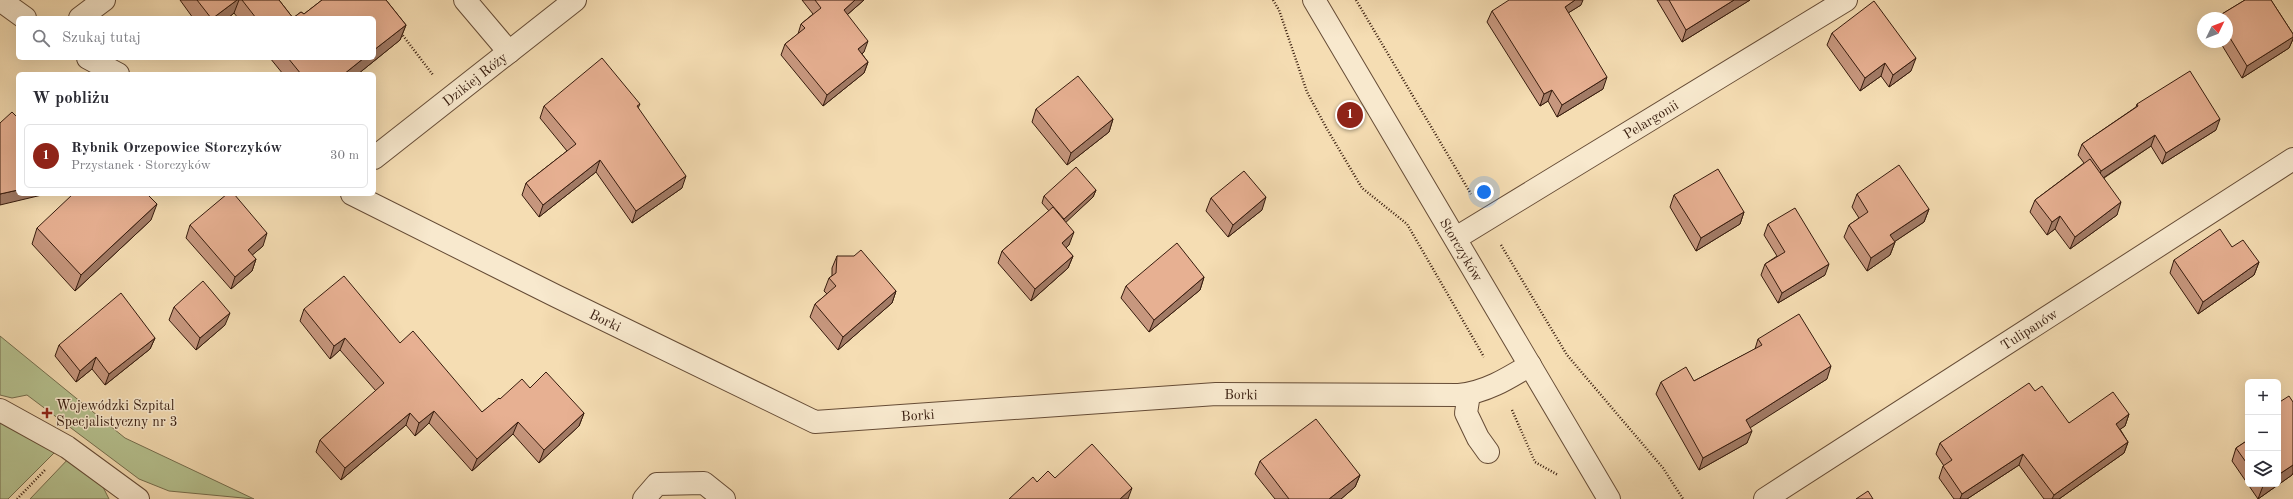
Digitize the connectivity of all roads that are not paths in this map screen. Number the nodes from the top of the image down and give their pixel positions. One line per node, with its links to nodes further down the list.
1 (0, 0): 7 (street)
2 (104, 0): 8 (street)
3 (465, 0): 9 (street)
4 (575, 0): 9 (street, Dzikiej Róży)
5 (1314, 0): 15 (street, Storczyków)
6 (1846, 0): 15 (street, Pelargonii)
7 (22, 16)
8 (83, 16)
9 (508, 52): 12 (street, Dzikiej Róży)
10 (92, 60): 11 (street)
11 (114, 72)
12 (376, 156)
13 (2293, 159): 24 (street, Tulipanów)
14 (356, 196): 17 (street, Borki)
15 (1456, 238): 16 (street, Storczyków)
16 (1530, 365): 17 (street, Borki); 23 (street, Storczyków)
17 (1469, 394): 19 (street)
18 (0, 410): 20 (street)
19 (1488, 452)
20 (138, 499)
21 (644, 499): 22 (street)
22 (724, 499)
23 (1609, 499)
24 (1765, 499)

